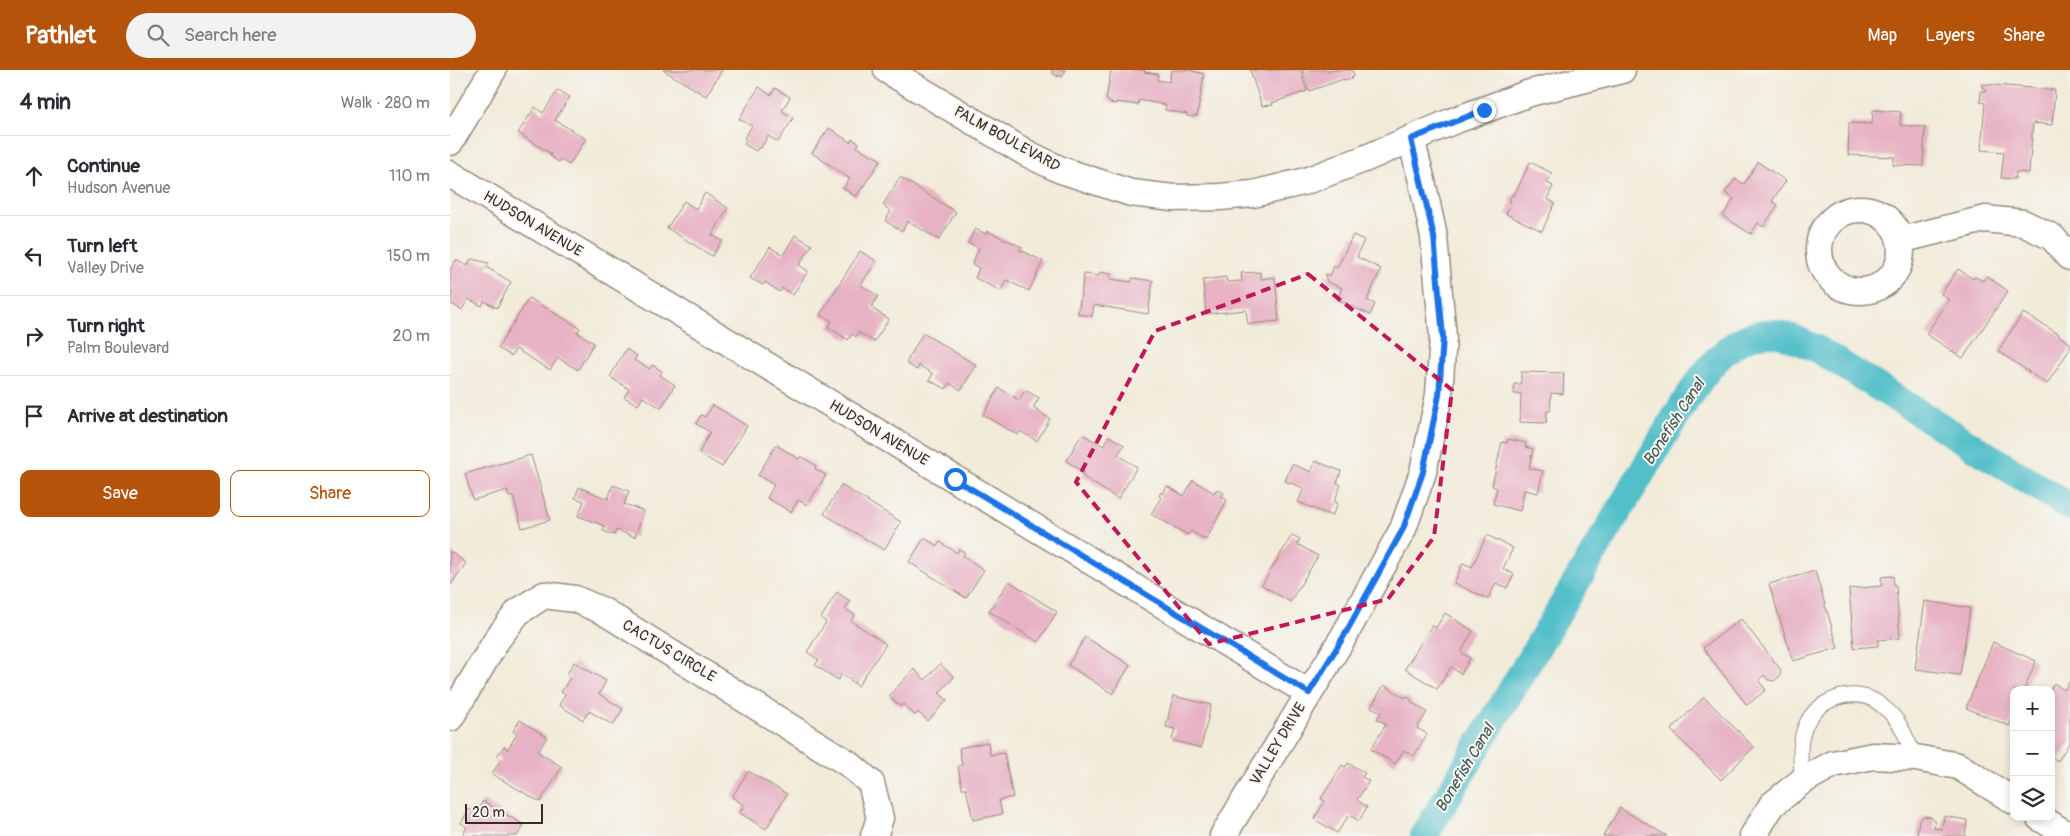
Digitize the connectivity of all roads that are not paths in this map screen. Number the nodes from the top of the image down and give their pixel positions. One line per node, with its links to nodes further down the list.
1 (493, 70): 5 (street)
2 (887, 70): 4 (street, PALM BOULEVARD)
3 (1622, 70): 4 (street, PALM BOULEVARD)
4 (1411, 139): 9 (street, VALLEY DRIVE)
5 (450, 142)
6 (450, 174): 9 (street, HUDSON AVENUE)
7 (1900, 240): 8 (street)
8 (2070, 257)
9 (1309, 693): 16 (street, VALLEY DRIVE)
10 (450, 718): 15 (street, CACTUS CIRCLE)
11 (1916, 758): 12 (street); 12 (lane); 13 (street)
12 (1802, 781): 17 (street)
13 (2010, 798)
14 (2045, 821): 18 (street)
15 (874, 836)
16 (1223, 836)
17 (1753, 836)
18 (2069, 836)

